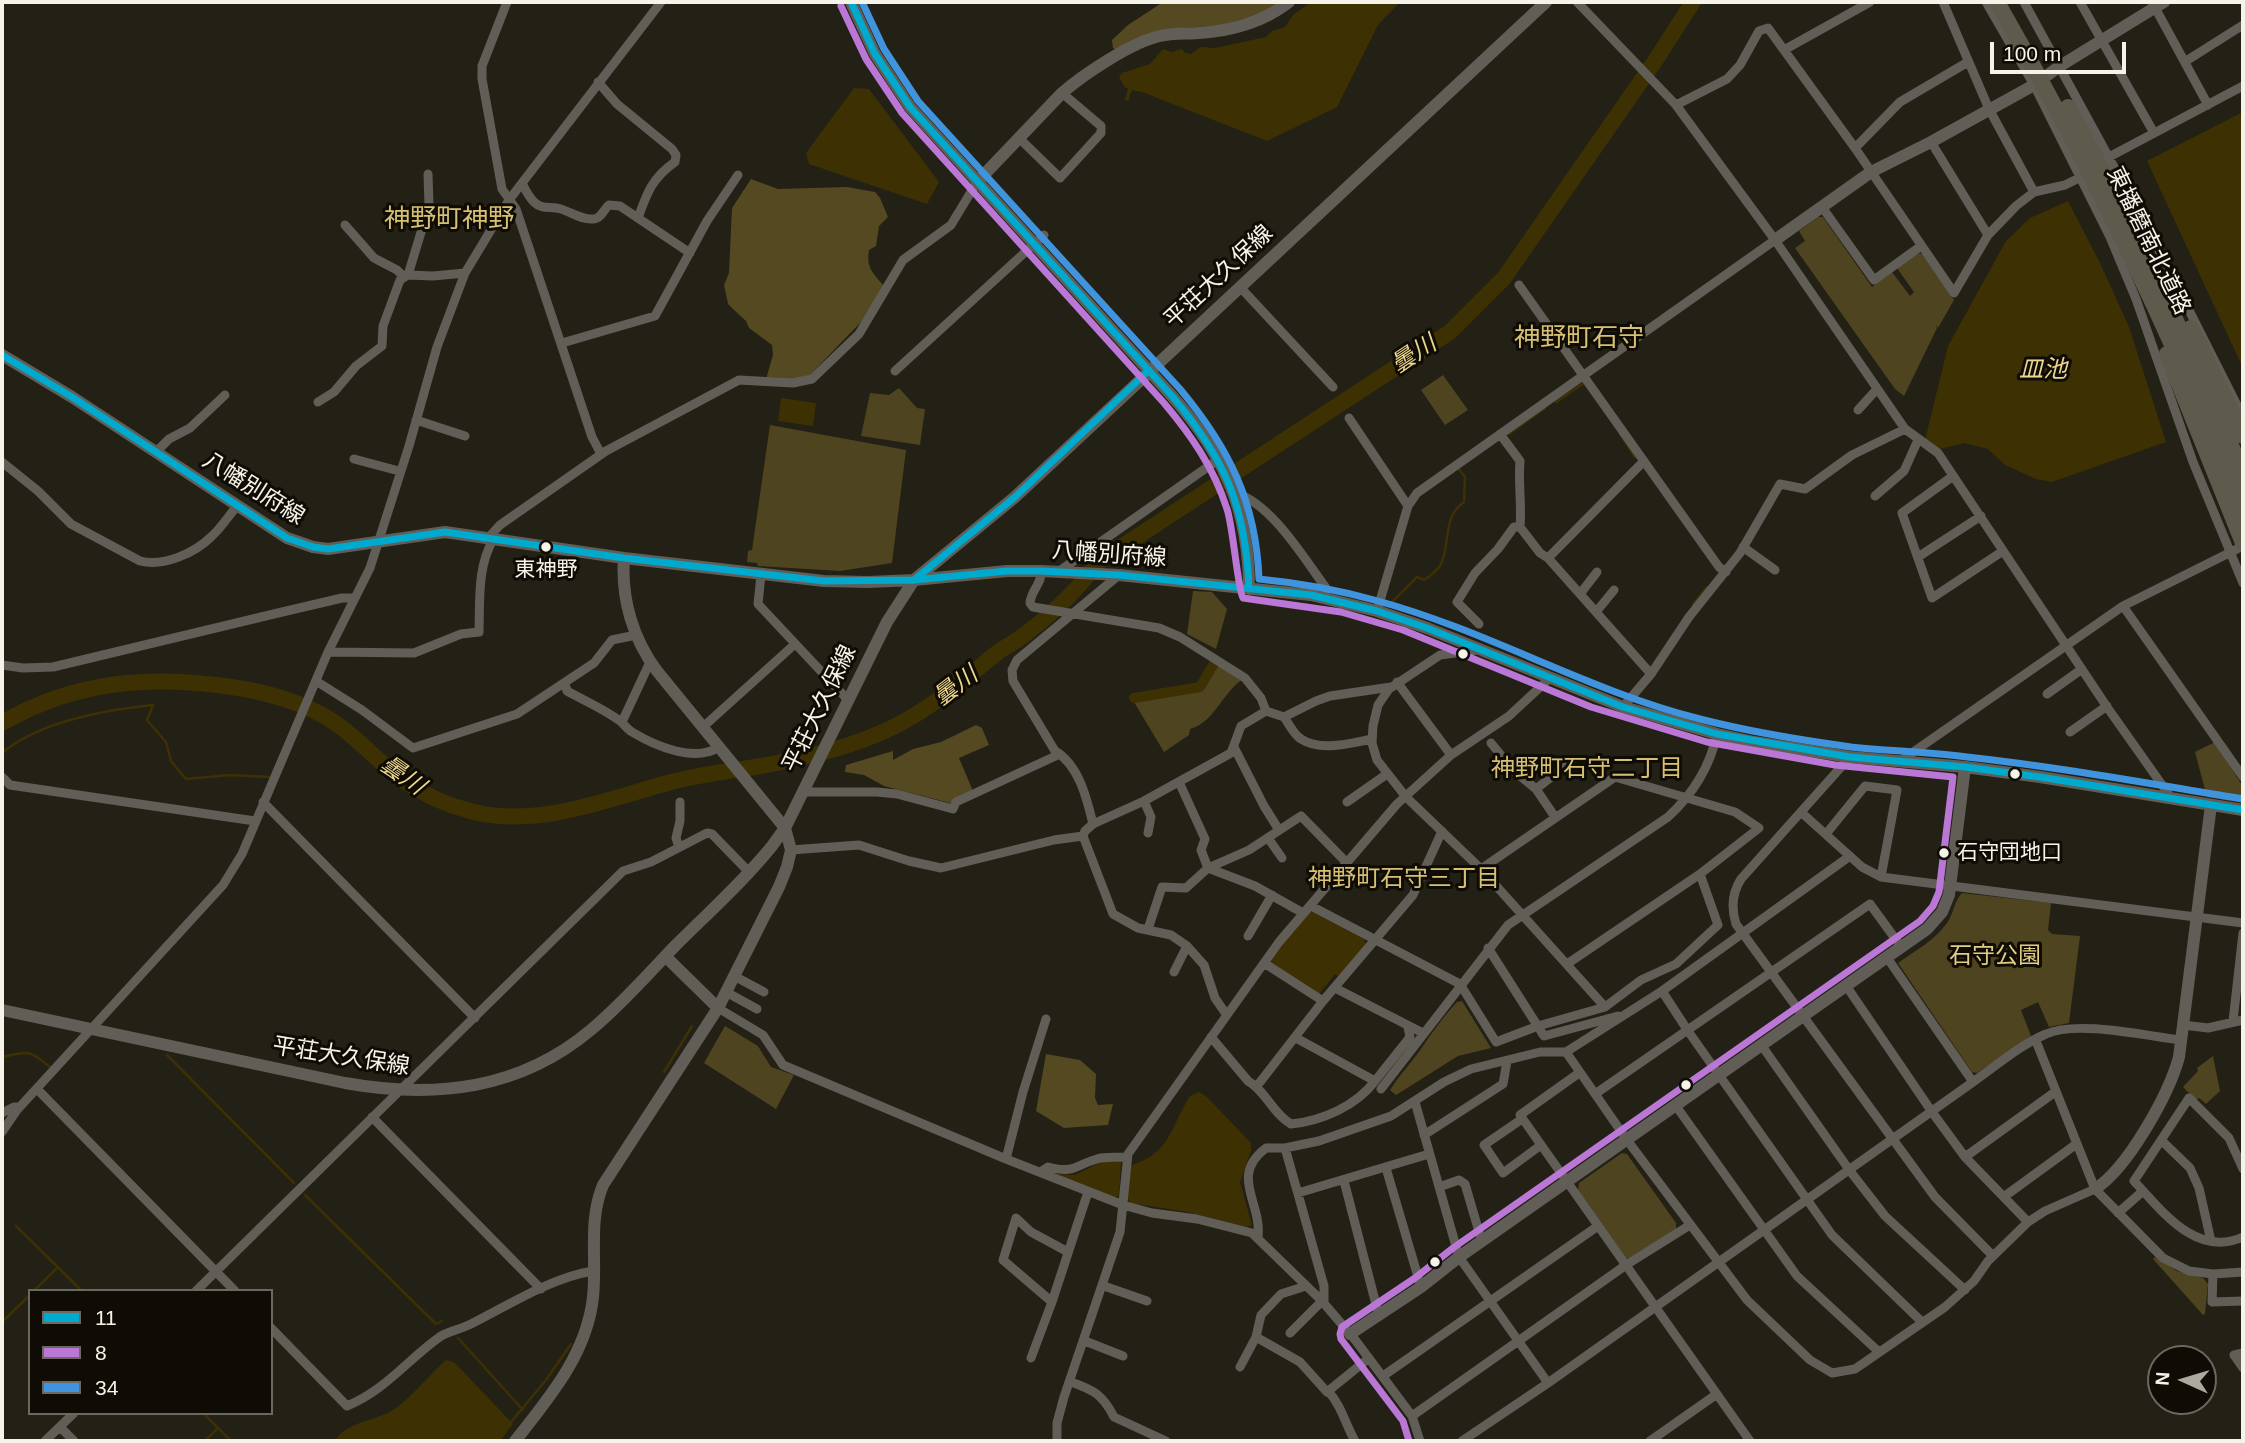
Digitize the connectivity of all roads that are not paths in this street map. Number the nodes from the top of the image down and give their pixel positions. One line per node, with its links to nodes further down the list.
1 (507, 2): 41 (street)
2 (661, 2): 21 (street)
3 (851, 2): 39 (main road)
4 (1289, 2): 24 (main road)
5 (1546, 2): 55 (main road, 平荘大久保線)
6 (1577, 2): 25 (street)
7 (1870, 2): 17 (street)
8 (1943, 2): 19 (street)
9 (1986, 2): 22 (street)
10 (1997, 2): 42 (highway, 東播磨南北道路)
11 (2008, 2): 28 (highway, 東播磨南北道路)
12 (2024, 2): 20 (street)
13 (2080, 2): 16 (street)
14 (2157, 4): 16 (main road); 18 (street)
15 (2243, 26): 18 (street)
16 (2101, 42): 20 (main road); 29 (street)
17 (1784, 50): 25 (street); 32 (street)
18 (2186, 61): 26 (street)
19 (1968, 62): 27 (street); 32 (street)
20 (2060, 66): 22 (main road); 33 (street)
21 (598, 82): 38 (street); 44 (street)
22 (2034, 85): 27 (main road); 37 (street)
23 (2243, 86): 26 (street)
24 (1062, 93): 30 (main road); 30 (street)
25 (1676, 105): 48 (street)
26 (2208, 105): 29 (street)
27 (1989, 108): 31 (main road); 40 (street)
28 (2081, 131): 72 (highway); 81 (highway, 東播磨南北道路)
29 (2154, 133): 33 (street)
30 (1019, 138): 39 (main road)
31 (1931, 142): 34 (main road); 47 (street)
32 (1855, 148): 34 (street)
33 (2109, 157): 66 (street)
34 (1871, 172): 43 (main road); 50 (street)
35 (429, 174): 53 (street)
36 (737, 175): 51 (street)
37 (2081, 177): 40 (street); 95 (street)
38 (522, 183): 41 (street); 44 (street)
39 (977, 183): 49 (main road); 75 (street)
40 (2034, 192): 47 (street)
41 (509, 200): 52 (street); 56 (street)
42 (2105, 203): 87 (highway, 東播磨南北道路); 92 (highway)
43 (1822, 207): 48 (main road); 50 (street)
44 (638, 218): 51 (street)
45 (345, 225): 53 (street)
46 (1044, 235): 49 (street)
47 (1988, 235): 50 (street)
48 (1774, 240): 60 (street); 62 (street)
49 (1034, 243): 58 (main road); 59 (street)
50 (1921, 246)
51 (690, 253): 56 (street)
52 (465, 273): 53 (street); 68 (street)
53 (406, 276): 64 (street)
54 (1518, 285): 60 (street)
55 (1240, 287): 58 (main road, 平荘大久保線); 61 (street)
56 (562, 343): 75 (street)
57 (2, 355): 74 (main road, 八幡別府線)
58 (1149, 370): 77 (main road); 106 (main road, 平荘大久保線)
59 (895, 371)
60 (1583, 377): 70 (street); 78 (street)
61 (1333, 387)
62 (1877, 389): 65 (street); 69 (street)
63 (225, 395): 74 (street)
64 (318, 402)
65 (1858, 410)
66 (2243, 417)
67 (1349, 418): 86 (street)
68 (416, 420): 71 (street); 80 (street)
69 (1905, 429): 73 (street); 93 (street)
70 (1500, 434): 86 (street); 89 (street)
71 (465, 436)
72 (2243, 436)
73 (1918, 440): 82 (street); 84 (street)
74 (156, 452): 85 (main road, 八幡別府線)
75 (601, 454): 90 (street)
76 (354, 459): 80 (street)
77 (1219, 459): 83 (main road); 101 (street)
78 (1644, 461): 98 (street); 103 (street)
79 (2, 462): 85 (street)
80 (399, 471): 91 (street)
81 (2243, 474)
82 (1953, 476): 88 (street); 96 (street)
83 (1234, 492): 108 (main road); 112 (street)
84 (1875, 496)
85 (238, 505): 91 (main road, 八幡別府線)
86 (1408, 506): 114 (street)
87 (2243, 508)
88 (1980, 516): 94 (street); 96 (street)
89 (1520, 527): 98 (street); 117 (street)
90 (491, 538): 91 (main road, 八幡別府線); 97 (main road, 八幡別府線); 122 (street)
91 (378, 543): 111 (street)
92 (2243, 545): 95 (street)
93 (1743, 547): 99 (street); 103 (street)
94 (2003, 551): 96 (street); 120 (street)
95 (2229, 553): 107 (street); 113 (street)
96 (1918, 557)
97 (624, 558): 104 (main road, 八幡別府線); 118 (main road)
98 (1548, 558): 110 (street)
99 (1775, 570)
100 (1041, 571): 101 (main road, 八幡別府線); 106 (main road, 八幡別府線); 116 (street)
101 (1058, 572): 105 (main road, 八幡別府線)
102 (1597, 572): 110 (street)
103 (1726, 572): 126 (street)
104 (761, 575): 106 (main road, 八幡別府線); 119 (street)
105 (1119, 575): 108 (main road, 八幡別府線); 116 (street)
106 (914, 580): 132 (main road, 平荘大久保線)
107 (2243, 583)
108 (1249, 589): 112 (main road, 八幡別府線)
109 (1614, 590): 115 (street)
110 (1580, 594): 115 (street)
111 (354, 598): 122 (street); 124 (street)
112 (1325, 598): 114 (main road, 八幡別府線)
113 (2123, 606): 120 (street); 153 (street)
114 (1377, 611): 121 (main road, 八幡別府線)
115 (1596, 612): 126 (street)
116 (1073, 615): 135 (street); 145 (street)
117 (1479, 624)
118 (636, 635): 123 (main road); 128 (street)
119 (795, 643): 132 (street); 138 (street)
120 (2065, 644): 125 (street); 149 (street)
121 (1479, 650): 127 (main road, 八幡別府線); 130 (street)
122 (328, 652): 129 (street)
123 (650, 662): 137 (street); 138 (main road)
124 (2, 665)
125 (2082, 669): 131 (street); 133 (street)
126 (1651, 674): 134 (street)
127 (1551, 677): 134 (main road, 八幡別府線); 146 (street)
128 (565, 683): 129 (street); 137 (street)
129 (314, 685): 161 (street)
130 (1394, 685): 136 (street); 141 (street); 146 (street)
131 (2047, 694)
132 (848, 700): 156 (main road, 平荘大久保線)
133 (2107, 706): 139 (street); 159 (street)
134 (1623, 707): 140 (main road, 八幡別府線)
135 (1266, 711): 136 (street); 143 (street)
136 (1284, 717): 141 (street)
137 (622, 722): 144 (street)
138 (703, 727): 144 (main road)
139 (2070, 732)
140 (1717, 734): 147 (main road, 八幡別府線); 158 (street)
141 (1372, 739): 151 (street)
142 (1491, 743): 155 (street)
143 (1234, 747): 154 (street); 171 (street)
144 (722, 750): 170 (main road)
145 (1060, 754): 156 (street); 169 (street)
146 (1451, 755): 157 (street)
147 (1850, 757): 149 (main road, 八幡別府線); 166 (street)
148 (1569, 763): 155 (street)
149 (1898, 763): 150 (main road, 八幡別府線)
150 (1965, 767): 159 (main road, 八幡別府線); 187 (main road)
151 (1387, 774): 157 (street); 163 (street)
152 (2, 777): 168 (street)
153 (2243, 777)
154 (1179, 782): 160 (street); 182 (street)
155 (1536, 789): 167 (street)
156 (804, 790): 170 (main road, 平荘大久保線)
157 (1406, 796): 172 (street); 181 (street)
158 (1687, 799): 167 (street); 185 (street); 191 (street)
159 (2172, 799): 164 (main road, 八幡別府線)
160 (1144, 800): 169 (street); 173 (street)
161 (263, 802): 168 (street); 222 (street)
162 (680, 802): 177 (street)
163 (1347, 802)
164 (2211, 805): 165 (main road, 八幡別府線); 192 (main road)
165 (2243, 810)
166 (1802, 813): 174 (street); 196 (street)
167 (1555, 817): 183 (street)
168 (255, 821): 230 (street)
169 (1093, 824): 175 (street)
170 (785, 828): 178 (main road); 184 (main road, 平荘大久保線)
171 (1279, 830): 176 (street); 181 (street)
172 (1442, 831): 183 (street); 198 (street)
173 (1148, 833)
174 (1826, 834): 179 (street); 186 (street)
175 (1083, 836): 178 (street); 194 (street)
176 (1268, 838): 180 (street); 182 (street)
177 (679, 847): 184 (street); 222 (street)
178 (791, 850): 208 (main road)
179 (1850, 856): 186 (street); 196 (street)
180 (1282, 858)
181 (1347, 863): 189 (street)
182 (1208, 868): 188 (street); 194 (street)
183 (1481, 869): 191 (street)
184 (748, 872): 202 (main road, 平荘大久保線)
185 (1700, 874): 205 (street); 216 (street)
186 (1881, 877): 187 (street)
187 (1950, 886): 192 (street); 201 (main road)
188 (1272, 895): 190 (street); 197 (street)
189 (1311, 906): 190 (street); 198 (street)
190 (1303, 913): 204 (street)
191 (1521, 916): 200 (street); 205 (street)
192 (2197, 918): 193 (street); 227 (main road)
193 (2243, 923)
194 (1148, 929): 199 (street)
195 (2243, 933): 226 (street)
196 (1742, 934): 207 (street); 212 (street)
197 (1248, 936)
198 (1375, 940): 209 (street); 211 (street)
199 (1187, 946): 206 (street); 220 (street)
200 (1488, 948): 209 (street); 228 (street)
201 (1902, 948): 203 (main road); 207 (street)
202 (666, 957): 217 (main road); 246 (main road, 平荘大久保線)
203 (1888, 959): 210 (main road); 242 (street)
204 (1264, 963): 215 (street); 220 (street)
205 (1567, 964): 216 (street)
206 (1174, 972)
207 (1770, 974): 223 (street); 231 (street)
208 (734, 976): 213 (main road); 214 (street)
209 (1460, 984): 228 (street); 232 (street)
210 (1847, 987): 223 (main road); 252 (street)
211 (1335, 988): 215 (street); 229 (street)
212 (1662, 991): 221 (street); 231 (street)
213 (726, 992): 217 (main road); 218 (street)
214 (764, 992)
215 (1323, 1001): 234 (street)
216 (1605, 1007): 228 (street)
217 (718, 1008): 267 (street); 297 (main road)
218 (757, 1009)
219 (2, 1010): 230 (main road, 平荘大久保線)
220 (1226, 1014): 233 (street)
221 (1627, 1014): 228 (street); 238 (street)
222 (475, 1018): 246 (street)
223 (1803, 1018): 237 (main road); 259 (street)
224 (1046, 1019): 267 (street)
225 (2243, 1020): 226 (street)
226 (2232, 1021): 227 (street)
227 (2183, 1025): 235 (main road)
228 (1538, 1026)
229 (1408, 1027): 232 (street); 243 (street)
230 (90, 1030): 245 (street); 246 (main road, 平荘大久保線)
231 (1688, 1031): 241 (street); 248 (street)
232 (1423, 1033): 243 (street)
233 (1211, 1037): 244 (street); 265 (street)
234 (1296, 1038): 243 (street); 244 (street)
235 (2181, 1040): 236 (street); 275 (main road)
236 (2036, 1041): 242 (street); 247 (street)
237 (1762, 1046): 241 (main road); 270 (street)
238 (1566, 1052): 239 (street); 240 (street)
239 (1507, 1060): 249 (street); 257 (street)
240 (1579, 1073): 248 (street); 255 (street)
241 (1719, 1075): 250 (main road); 280 (street)
242 (1973, 1082): 252 (street)
243 (1378, 1085): 244 (street)
244 (1257, 1086)
245 (37, 1089): 251 (street); 296 (street)
246 (400, 1091): 254 (street)
247 (2055, 1092): 262 (street); 266 (street)
248 (1595, 1094): 258 (street)
249 (1415, 1102): 257 (street); 263 (street)
250 (1676, 1106): 258 (main road); 286 (street)
251 (19, 1107): 253 (street); 256 (street)
252 (1932, 1112): 259 (street); 266 (street)
253 (2, 1113)
254 (372, 1118): 296 (street); 305 (street)
255 (1522, 1119): 261 (street); 261 (street)
256 (2, 1132)
257 (1424, 1135): 264 (street)
258 (1627, 1140): 273 (main road); 284 (street)
259 (1893, 1140): 270 (street); 292 (street)
260 (2161, 1140): 269 (street); 276 (street); 289 (street)
261 (1541, 1145): 273 (street)
262 (2076, 1145): 275 (street); 279 (street)
263 (1285, 1148): 278 (street); 287 (street)
264 (1429, 1154): 268 (street); 274 (street)
265 (1126, 1157): 271 (street); 281 (street)
266 (1965, 1157): 279 (street)
267 (1006, 1159): 271 (street)
268 (1386, 1168): 272 (street); 302 (street)
269 (2243, 1169)
270 (1850, 1171): 280 (street); 306 (street)
271 (1040, 1172): 277 (street)
272 (1344, 1181): 278 (street); 313 (street)
273 (1567, 1182): 285 (street); 290 (main road)
274 (1439, 1187): 290 (street); 293 (street)
275 (2095, 1189): 282 (street); 283 (street)
276 (2143, 1191): 282 (street); 289 (street)
277 (1088, 1192): 281 (street); 291 (street)
278 (1298, 1193): 311 (street)
279 (2005, 1196): 283 (street)
280 (1807, 1200): 286 (street); 314 (street)
281 (1123, 1205): 287 (street); 300 (street)
282 (2118, 1213): 299 (street)
283 (2028, 1222): 292 (street)
284 (1689, 1225): 294 (street); 295 (street)
285 (1598, 1226): 295 (street); 307 (street)
286 (1765, 1230): 294 (street); 321 (street)
287 (1258, 1237): 301 (street)
288 (2243, 1237): 289 (street)
289 (2211, 1241)
290 (1482, 1242): 293 (main road)
291 (1068, 1252): 310 (street); 310 (street)
292 (1993, 1256): 306 (street)
293 (1459, 1257): 302 (main road); 307 (street)
294 (1718, 1262): 312 (street); 321 (street)
295 (1626, 1265): 312 (street); 320 (street)
296 (216, 1271): 303 (street); 304 (street)
297 (593, 1271): 305 (street); 338 (main road)
298 (2243, 1272): 299 (street)
299 (2213, 1274): 309 (street)
300 (1104, 1286): 308 (street); 319 (street)
301 (1306, 1286): 311 (street); 318 (street)
302 (1421, 1287): 313 (main road)
303 (198, 1289)
304 (233, 1289)
305 (541, 1289): 315 (street)
306 (1965, 1290): 314 (street)
307 (1490, 1300): 320 (street); 328 (street)
308 (1147, 1301)
309 (2243, 1301)
310 (1052, 1302): 324 (street)
311 (1323, 1303): 316 (street); 317 (street)
312 (1655, 1306): 330 (street); 332 (street)
313 (1379, 1316): 317 (main road)
314 (1922, 1322): 321 (street)
315 (273, 1330)
316 (1290, 1333)
317 (1350, 1334): 325 (street)
318 (1256, 1337): 326 (street); 331 (street)
319 (1085, 1341): 323 (street); 329 (street)
320 (1518, 1341): 330 (street); 334 (street)
321 (1879, 1352)
322 (2243, 1353): 327 (street)
323 (1123, 1356)
324 (1031, 1358)
325 (1369, 1358): 328 (street); 331 (street)
326 (1240, 1367)
327 (2243, 1368)
328 (1383, 1376): 334 (street)
329 (1071, 1382): 339 (street); 340 (street)
330 (1548, 1383): 343 (street)
331 (1328, 1391): 341 (street)
332 (1717, 1394): 344 (street); 345 (street)
333 (72, 1415): 335 (street)
334 (1412, 1416): 342 (street)
335 (60, 1427): 336 (street); 337 (street)
336 (45, 1441)
337 (74, 1441)
338 (515, 1441)
339 (1057, 1441)
340 (1166, 1441)
341 (1355, 1441)
342 (1420, 1441)
343 (1462, 1441)
344 (1650, 1441)
345 (1750, 1441)

